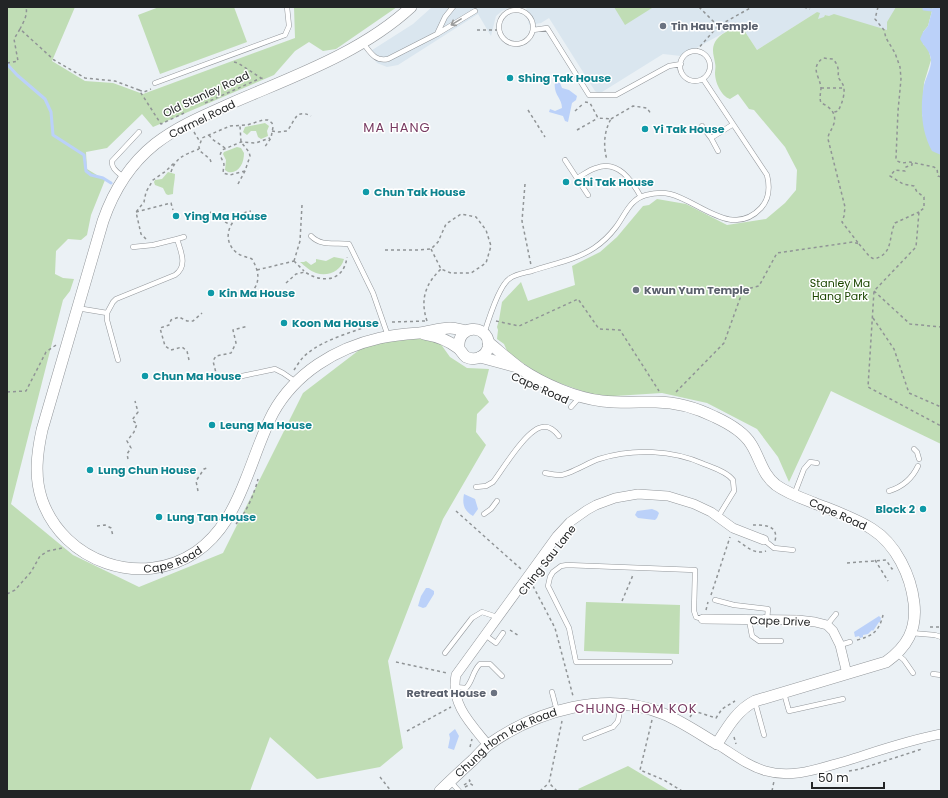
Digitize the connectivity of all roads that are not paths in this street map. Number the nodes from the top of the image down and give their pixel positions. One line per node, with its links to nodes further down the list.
1 (287, 7): 10 (lane)
2 (411, 7): 7 (street, Carmel Road)
3 (453, 7): 6 (lane)
4 (475, 11): 6 (lane, one-way to 6)
5 (533, 30): 5 (lane); 8 (lane)
6 (437, 34): 7 (lane)
7 (366, 47): 17 (street, Carmel Road)
8 (681, 64): 9 (lane); 9 (lane)
9 (703, 79): 11 (lane)
10 (155, 84)
11 (732, 125): 14 (lane); 20 (lane)
12 (702, 126): 14 (lane)
13 (139, 132): 17 (lane)
14 (710, 138): 15 (lane)
15 (718, 151)
16 (566, 160): 18 (lane)
17 (124, 178): 25 (street, Carmel Road)
18 (577, 178): 19 (lane); 20 (lane)
19 (588, 196)
20 (641, 197): 27 (lane)
21 (311, 236): 30 (lane)
22 (184, 237): 23 (lane)
23 (177, 239): 24 (lane); 26 (lane)
24 (133, 247)
25 (77, 308): 26 (lane); 36 (street, Cape Road)
26 (107, 313): 33 (lane)
27 (488, 320): 29 (lane); 29 (lane)
28 (420, 333): 29 (street, Cape Road); 30 (street, Cape Road); 31 (street, Cape Road)
29 (479, 334): 31 (street); 32 (street); 34 (street, Cape Road)
30 (388, 336): 36 (street, Cape Road)
31 (460, 349): 32 (street, Cape Road)
32 (480, 358): 34 (street, Cape Road)
33 (118, 360)
34 (521, 369): 37 (street, Cape Road)
35 (242, 376): 36 (lane)
36 (296, 382)
37 (580, 396): 38 (lane); 47 (street, Cape Road)
38 (571, 407)
39 (559, 436): 45 (lane)
40 (914, 449): 41 (lane)
41 (919, 459)
42 (817, 463): 47 (lane)
43 (918, 466): 46 (lane)
44 (545, 473): 50 (lane)
45 (476, 487)
46 (889, 491)
47 (794, 495): 61 (street, Cape Road)
48 (497, 500): 49 (lane)
49 (484, 514)
50 (718, 517): 51 (street, Ching Sau Lane); 55 (street, Ching Sau Lane)
51 (767, 544): 52 (lane)
52 (792, 550)
53 (715, 600): 58 (lane)
54 (836, 614): 59 (lane)
55 (497, 617): 62 (street, Ching Sau Lane); 67 (lane)
56 (703, 619): 57 (street, Cape Drive); 69 (lane)
57 (749, 620): 58 (street, Cape Drive); 64 (lane)
58 (767, 620): 59 (street, Cape Drive)
59 (827, 626): 66 (street, Cape Drive)
60 (503, 633): 62 (lane)
61 (911, 633): 63 (lane); 68 (street, Cape Road)
62 (485, 635): 75 (street, Ching Sau Lane)
63 (941, 637)
64 (781, 641)
65 (852, 641): 66 (lane)
66 (840, 645): 71 (street, Cape Drive)
67 (445, 653)
68 (897, 654): 70 (lane); 71 (street, Cape Road)
69 (670, 662)
70 (914, 673)
71 (847, 674): 77 (street, Cape Road)
72 (933, 674): 73 (lane)
73 (941, 675)
74 (502, 676): 75 (lane)
75 (454, 687): 86 (street)
76 (552, 692): 81 (lane)
77 (784, 692): 78 (lane); 79 (street, Cape Road)
78 (843, 699)
79 (755, 701): 83 (lane); 85 (street, Cape Road)
80 (621, 704): 81 (street, Chung Hom Kok Road); 84 (lane); 85 (street, Chung Hom Kok Road)
81 (560, 714): 86 (street, Chung Hom Kok Road)
82 (941, 734): 85 (street, Chung Hom Kok Road)
83 (764, 735)
84 (585, 738)
85 (717, 744)
86 (488, 745): 87 (street, Chung Hom Kok Road)
87 (450, 781): 88 (street, Chung Hom Kok Road); 89 (lane)
88 (440, 791)
89 (459, 791)

